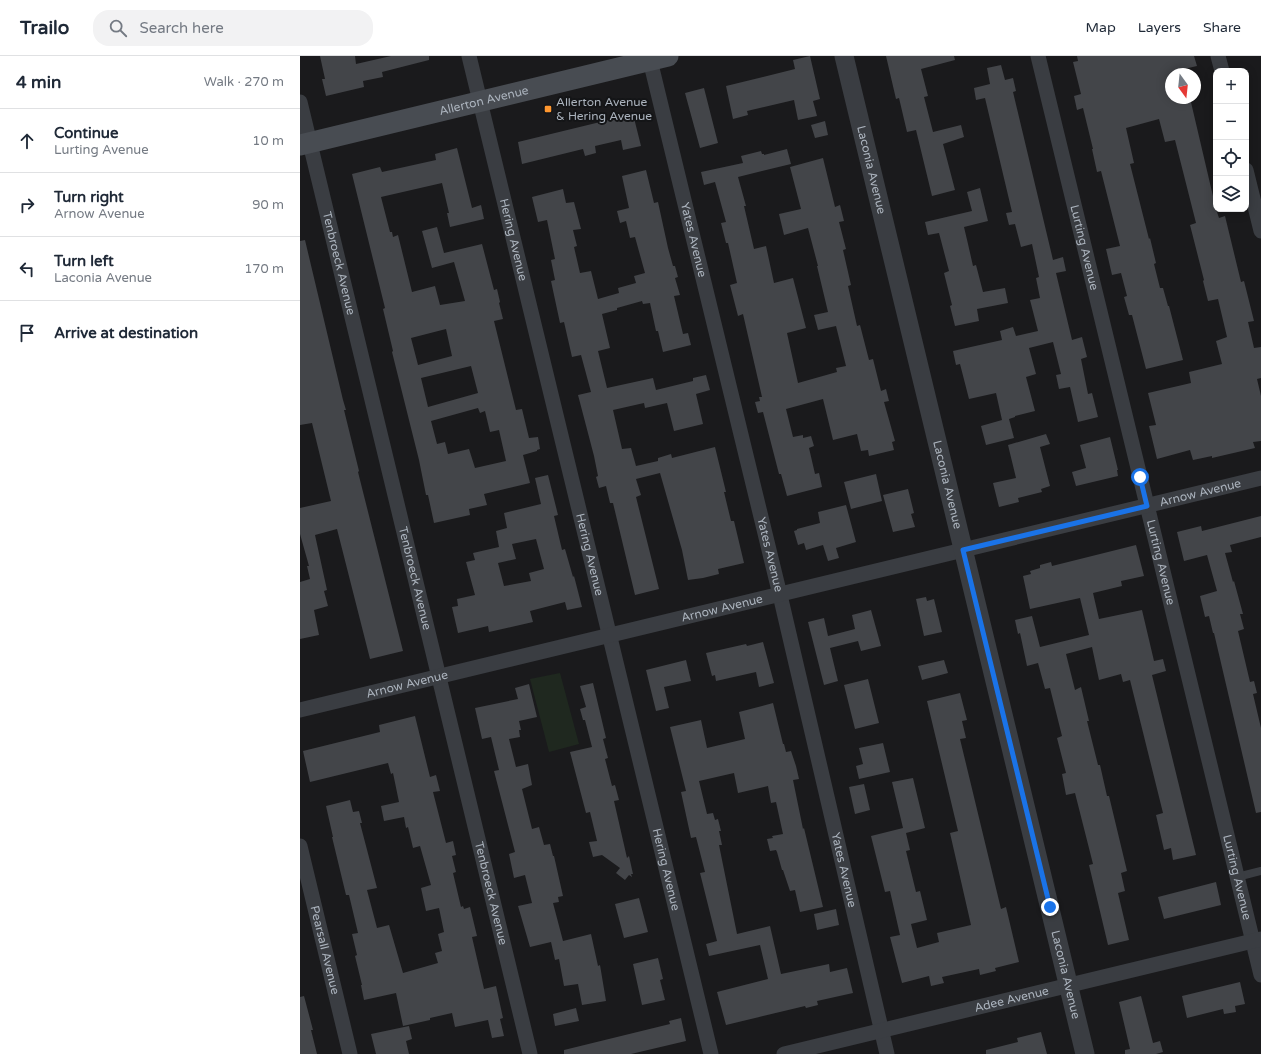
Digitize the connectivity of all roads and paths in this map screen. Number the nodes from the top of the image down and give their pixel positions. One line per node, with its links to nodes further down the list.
1 (469, 56): 7 (street, Hering Avenue)
2 (844, 56): 14 (street, Laconia Avenue)
3 (1038, 56): 13 (street, Lurting Avenue)
4 (1218, 56): 6 (street)
5 (656, 57): 7 (main road, Allerton Avenue); 15 (street, Yates Avenue)
6 (1221, 68)
7 (480, 101): 9 (main road, Allerton Avenue); 16 (street, Hering Avenue)
8 (300, 102): 9 (street, Tenbroeck Avenue)
9 (305, 144): 17 (street, Tenbroeck Avenue)
10 (1247, 176): 11 (street)
11 (1261, 231)
12 (1261, 478): 13 (street, Arnow Avenue)
13 (1147, 506): 14 (street, Arnow Avenue); 21 (street, Lurting Avenue)
14 (963, 550): 15 (street, Arnow Avenue); 24 (street, Laconia Avenue)
15 (780, 595): 16 (street, Arnow Avenue); 25 (street, Yates Avenue)
16 (609, 636): 17 (street, Arnow Avenue); 28 (street, Hering Avenue)
17 (439, 677): 18 (street, Arnow Avenue); 27 (street, Tenbroeck Avenue)
18 (300, 710)
19 (300, 846): 26 (street, Pearsall Avenue)
20 (1261, 871): 21 (lane)
21 (1237, 877): 22 (street, Lurting Avenue)
22 (1257, 940): 23 (street, Lurting Avenue); 24 (street, Adee Avenue)
23 (1261, 975)
24 (1069, 985): 25 (street, Adee Avenue); 31 (street, Laconia Avenue)
25 (881, 1031): 29 (street, Adee Avenue); 30 (street, Yates Avenue)
26 (350, 1054)
27 (530, 1054)
28 (710, 1054)
29 (784, 1054)
30 (887, 1054)
31 (1085, 1054)

